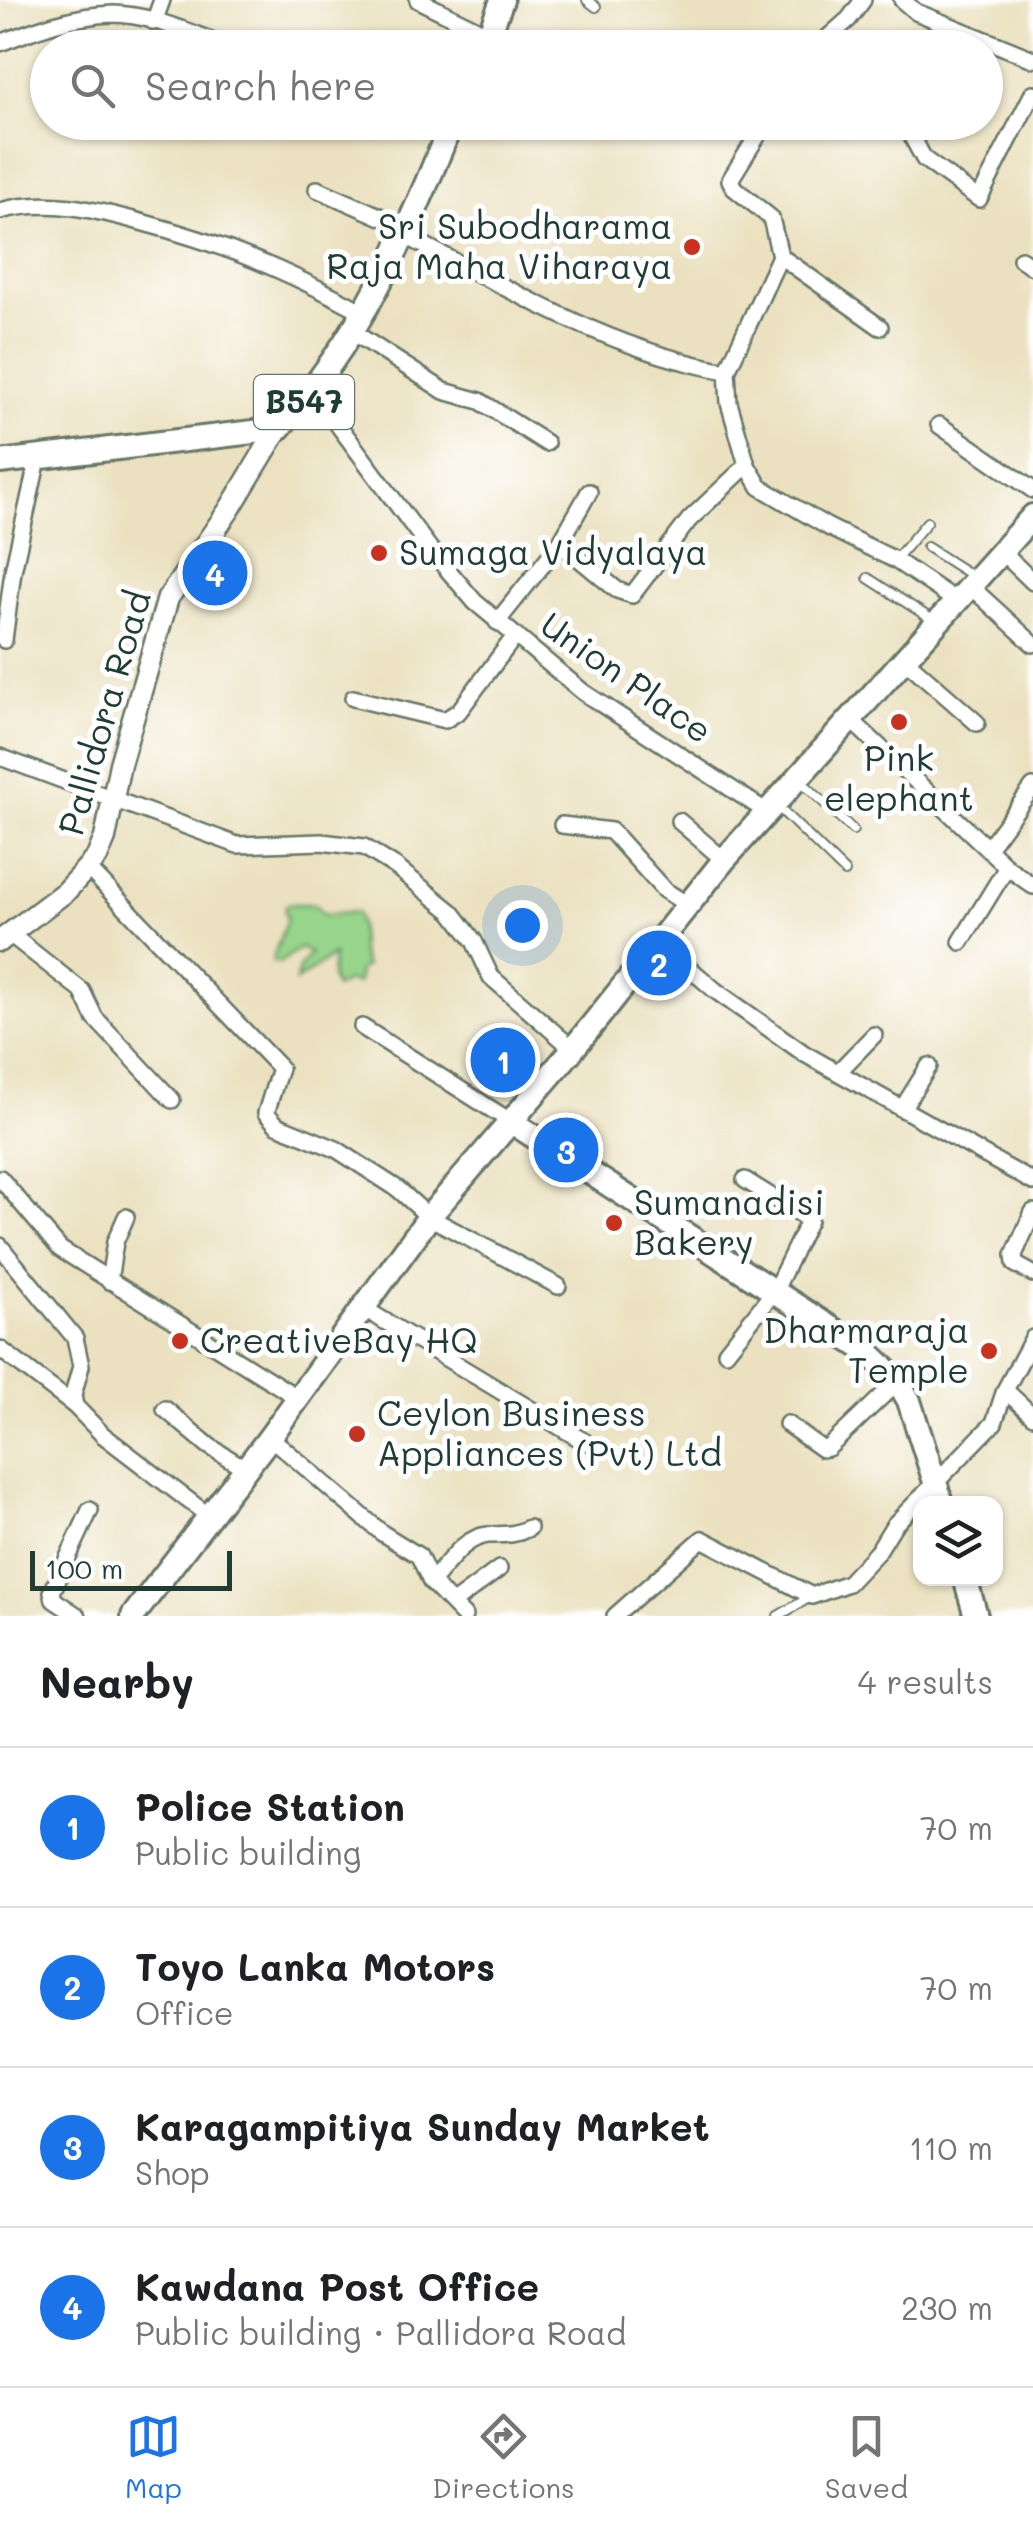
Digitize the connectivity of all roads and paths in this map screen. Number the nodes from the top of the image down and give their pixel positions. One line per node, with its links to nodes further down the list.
1 (162, 0): 8 (street)
2 (418, 0): 11 (street)
3 (502, 0): 12 (main road)
4 (587, 0): 7 (lane)
5 (863, 0): 13 (street)
6 (902, 0): 14 (street)
7 (596, 8)
8 (154, 22): 9 (street); 10 (street)
9 (35, 30)
10 (178, 30)
11 (468, 30)
12 (490, 30)
13 (836, 30)
14 (960, 30)
15 (30, 32): 16 (street)
16 (0, 43)
17 (1003, 47): 18 (street)
18 (1033, 59)
19 (1033, 92): 22 (street)
20 (445, 140): 25 (main road, B547)
21 (755, 140): 26 (street)
22 (914, 140)
23 (318, 190): 25 (street)
24 (0, 211): 27 (street)
25 (408, 233): 27 (main road, B547); 29 (street)
26 (780, 256): 28 (street); 29 (street)
27 (359, 323): 30 (main road, B547); 33 (street)
28 (880, 327)
29 (727, 371): 36 (street)
30 (313, 392): 32 (main road, B547); 48 (street, Union Place)
31 (939, 425): 37 (street)
32 (278, 429): 34 (main road, B547); 60 (street, Pallidora Road)
33 (546, 442)
34 (38, 460): 35 (main road, B547); 51 (street)
35 (0, 462)
36 (746, 465): 41 (street); 44 (street)
37 (1033, 490)
38 (589, 492): 41 (street)
39 (1033, 516): 43 (main road)
40 (927, 522): 44 (lane)
41 (560, 543): 48 (street)
42 (927, 547): 47 (lane)
43 (1002, 552): 46 (street); 47 (main road)
44 (896, 560): 47 (street)
45 (868, 578): 49 (lane)
46 (1033, 582)
47 (968, 589): 49 (main road); 52 (street)
48 (497, 622): 50 (street, Union Place)
49 (937, 622): 53 (main road)
50 (514, 636): 54 (street); 61 (street, Union Place)
51 (4, 640)
52 (1033, 644)
53 (902, 658): 55 (main road); 56 (street)
54 (354, 698)
55 (850, 719): 58 (main road); 65 (street)
56 (977, 723)
57 (0, 757): 60 (street)
58 (798, 778): 61 (main road); 64 (lane)
59 (1033, 787): 65 (street)
60 (115, 797): 68 (street, Pallidora Road); 77 (street)
61 (770, 808): 66 (main road); 69 (lane)
62 (679, 821): 66 (street)
63 (562, 825): 71 (street)
64 (853, 830)
65 (988, 848): 67 (street)
66 (724, 860): 71 (main road)
67 (1007, 867): 70 (street); 74 (street)
68 (88, 868): 72 (street, Pallidora Road); 88 (street)
69 (844, 872)
70 (1033, 886)
71 (688, 905): 73 (main road)
72 (5, 937): 80 (street)
73 (659, 942): 77 (main road); 79 (street)
74 (961, 942)
75 (362, 1027): 82 (street)
76 (874, 1035): 79 (street)
77 (573, 1049): 82 (main road)
78 (929, 1066): 81 (street)
79 (838, 1072): 81 (street)
80 (172, 1100)
81 (902, 1110): 85 (street)
82 (510, 1121): 88 (main road); 93 (main road)
83 (0, 1178): 91 (street)
84 (745, 1180): 93 (street)
85 (1033, 1182)
86 (1033, 1212): 90 (street)
87 (126, 1217): 91 (street)
88 (430, 1218): 92 (street); 94 (main road)
89 (0, 1246): 101 (street)
90 (1033, 1274)
91 (109, 1281): 100 (street)
92 (558, 1286)
93 (775, 1290): 97 (street); 98 (main road)
94 (363, 1308): 100 (main road); 106 (street)
95 (1033, 1338): 99 (street)
96 (0, 1349): 101 (street)
97 (726, 1352)
98 (898, 1381): 104 (street); 108 (main road)
99 (1005, 1390): 103 (street); 108 (street)
100 (298, 1398): 105 (main road)
101 (75, 1406): 110 (street)
102 (165, 1409): 107 (street)
103 (1033, 1416)
104 (787, 1424)
105 (270, 1437): 107 (main road); 113 (street)
106 (585, 1442)
107 (246, 1469): 110 (main road)
108 (939, 1494): 115 (street)
109 (90, 1510): 118 (street)
110 (210, 1517): 119 (main road)
111 (529, 1528): 113 (street)
112 (498, 1569): 116 (street)
113 (431, 1582): 116 (street)
114 (967, 1586): 117 (main road)
115 (812, 1596): 120 (street); 121 (lane)
116 (458, 1609)
117 (975, 1615)
118 (78, 1616)
119 (133, 1616)
120 (616, 1616)
121 (778, 1616)

